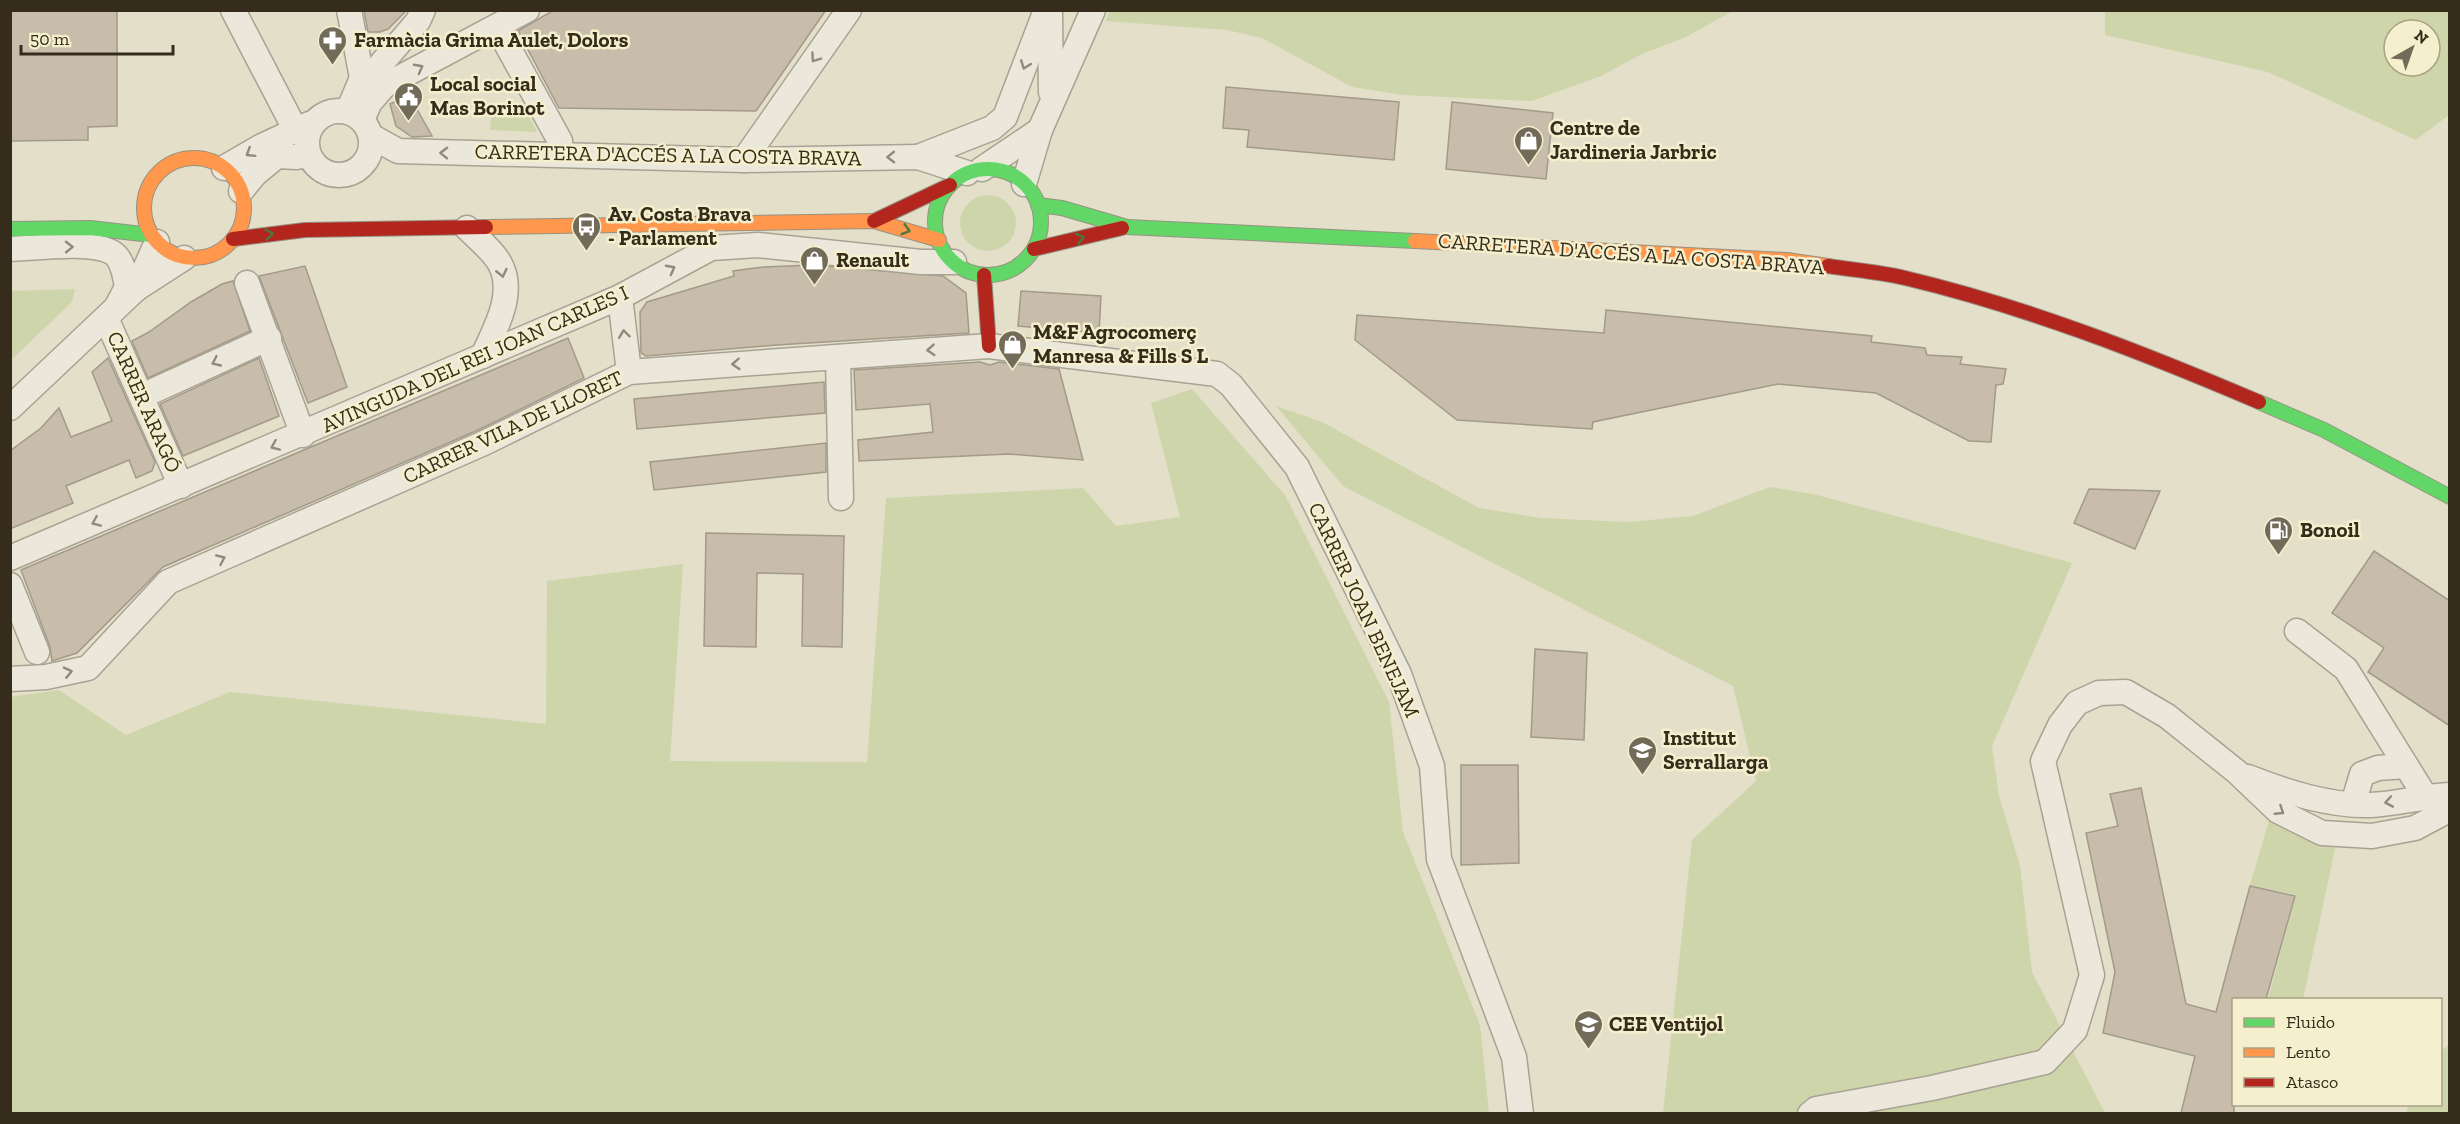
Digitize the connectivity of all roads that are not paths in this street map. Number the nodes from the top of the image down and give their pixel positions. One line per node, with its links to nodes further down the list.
1 (233, 10): 12 (street)
2 (350, 10): 11 (street)
3 (423, 10): 11 (street)
4 (527, 10): 9 (street)
5 (849, 10): 17 (street, one-way to 17)
6 (1046, 10): 16 (street, one-way to 16)
7 (1050, 10): 10 (street)
8 (1093, 10): 10 (street)
9 (497, 27): 11 (street, one-way to 9); 14 (street)
10 (1051, 100): 13 (street)
11 (362, 117): 12 (street); 15 (street); 17 (street, CARRETERA D'ACCÉS A LA COSTA BRAVA, one-way to 11)
12 (305, 126): 15 (street); 18 (street, one-way to 18)
13 (1040, 130): 19 (street); 20 (street)
14 (560, 141)
15 (308, 153): 21 (street)
16 (918, 157): 17 (street, CARRETERA D'ACCÉS A LA COSTA BRAVA, one-way to 17); 19 (street, CARRETERA D'ACCÉS A LA COSTA BRAVA)
17 (744, 160)
18 (224, 168): 21 (main road); 22 (main road)
19 (967, 176): 20 (main road); 28 (main road); 36 (main road)
20 (1024, 184): 23 (main road)
21 (242, 197): 25 (main road); 35 (main road)
22 (144, 199): 24 (main road); 34 (main road)
23 (1038, 205): 29 (main road, CARRETERA D'ACCÉS A LA COSTA BRAVA); 38 (main road)
24 (126, 209)
25 (260, 211)
26 (108, 218): 30 (main road)
27 (278, 218): 33 (main road)
28 (874, 221): 31 (main road); 36 (main road, one-way to 36)
29 (1127, 227): 38 (main road, CARRETERA D'ACCÉS A LA COSTA BRAVA, one-way to 29); 56 (main road, CARRETERA D'ACCÉS A LA COSTA BRAVA)
30 (90, 228): 32 (main road); 34 (main road)
31 (467, 228): 33 (main road); 48 (street, one-way to 48)
32 (10, 229)
33 (306, 230): 35 (main road, one-way to 33)
34 (154, 239): 39 (main road); 43 (street)
35 (234, 239): 39 (main road)
36 (939, 240): 40 (main road)
37 (10, 249): 45 (street, one-way to 45)
38 (1034, 249): 41 (main road)
39 (184, 258): 43 (street)
40 (954, 262): 41 (main road); 44 (street, AVINGUDA DEL REI JOAN CARLES I, one-way to 40)
41 (984, 275): 47 (main road)
42 (247, 283): 46 (street)
43 (136, 289): 45 (street)
44 (620, 297): 48 (street, AVINGUDA DEL REI JOAN CARLES I); 50 (street, one-way to 44)
45 (110, 314): 52 (street, CARRER ARAGÓ); 53 (street)
46 (269, 338): 52 (street, one-way to 52); 54 (street)
47 (989, 346): 49 (street, CARRER VILA DE LLORET, one-way to 49); 51 (street, CARRER VILA DE LLORET)
48 (483, 356): 54 (street, AVINGUDA DEL REI JOAN CARLES I)
49 (838, 357): 50 (street, CARRER VILA DE LLORET, one-way to 50); 57 (street)
50 (629, 372): 62 (street, CARRER VILA DE LLORET, one-way to 50)
51 (1217, 374): 70 (street, CARRER JOAN BENEJAM)
52 (142, 396): 55 (street, CARRER ARAGÓ)
53 (10, 408)
54 (303, 435): 55 (street, AVINGUDA DEL REI JOAN CARLES I, one-way to 55)
55 (181, 486): 58 (street, AVINGUDA DEL REI JOAN CARLES I, one-way to 58)
56 (2450, 497)
57 (842, 498)
58 (10, 558)
59 (10, 585): 61 (street)
60 (2297, 631): 63 (street)
61 (37, 652)
62 (10, 679)
63 (2406, 766): 66 (street); 67 (street)
64 (2237, 772): 67 (street); 69 (street, one-way to 69); 71 (street)
65 (2450, 795): 66 (street)
66 (2425, 796): 67 (street, one-way to 67); 69 (street)
67 (2353, 804)
68 (2450, 805): 69 (street)
69 (2415, 828)
70 (1521, 1113)
71 (1810, 1113)

